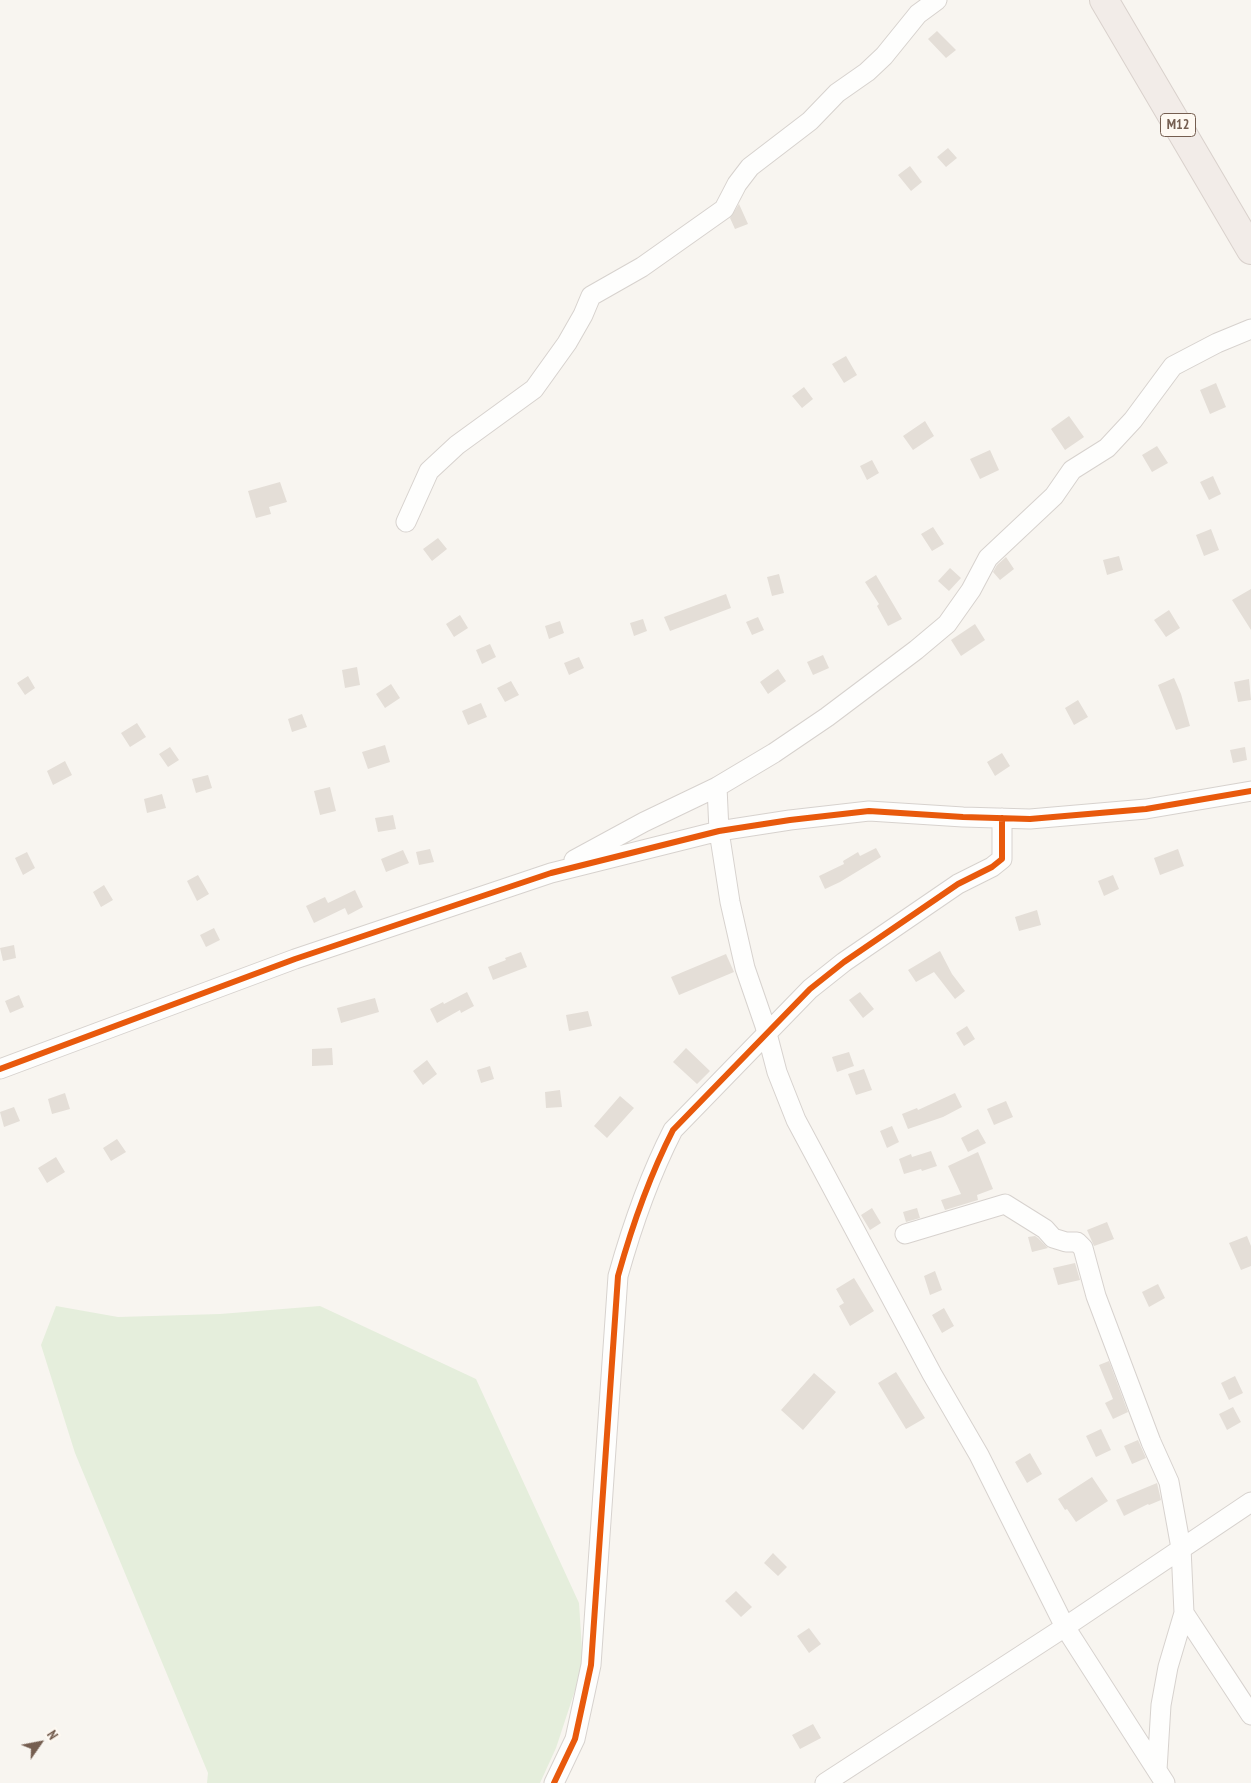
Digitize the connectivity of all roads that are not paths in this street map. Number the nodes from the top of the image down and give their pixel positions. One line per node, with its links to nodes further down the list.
1 (938, 0): 5 (street)
2 (1104, 0): 3 (highway, M12)
3 (1251, 250)
4 (1251, 329): 6 (street)
5 (406, 522)
6 (717, 787): 9 (street); 10 (street)
7 (1251, 791): 8 (street)
8 (1002, 818): 9 (street); 11 (street)
9 (720, 831): 10 (street); 11 (street)
10 (551, 873): 12 (street)
11 (767, 1035): 17 (street); 20 (street)
12 (0, 1069)
13 (905, 1234): 15 (street)
14 (1251, 1502): 15 (street)
15 (1182, 1548): 16 (street); 17 (street)
16 (1184, 1613): 18 (street); 19 (street)
17 (1065, 1628): 19 (street); 21 (street)
18 (1251, 1715)
19 (1161, 1777)
20 (554, 1783)
21 (825, 1783)

